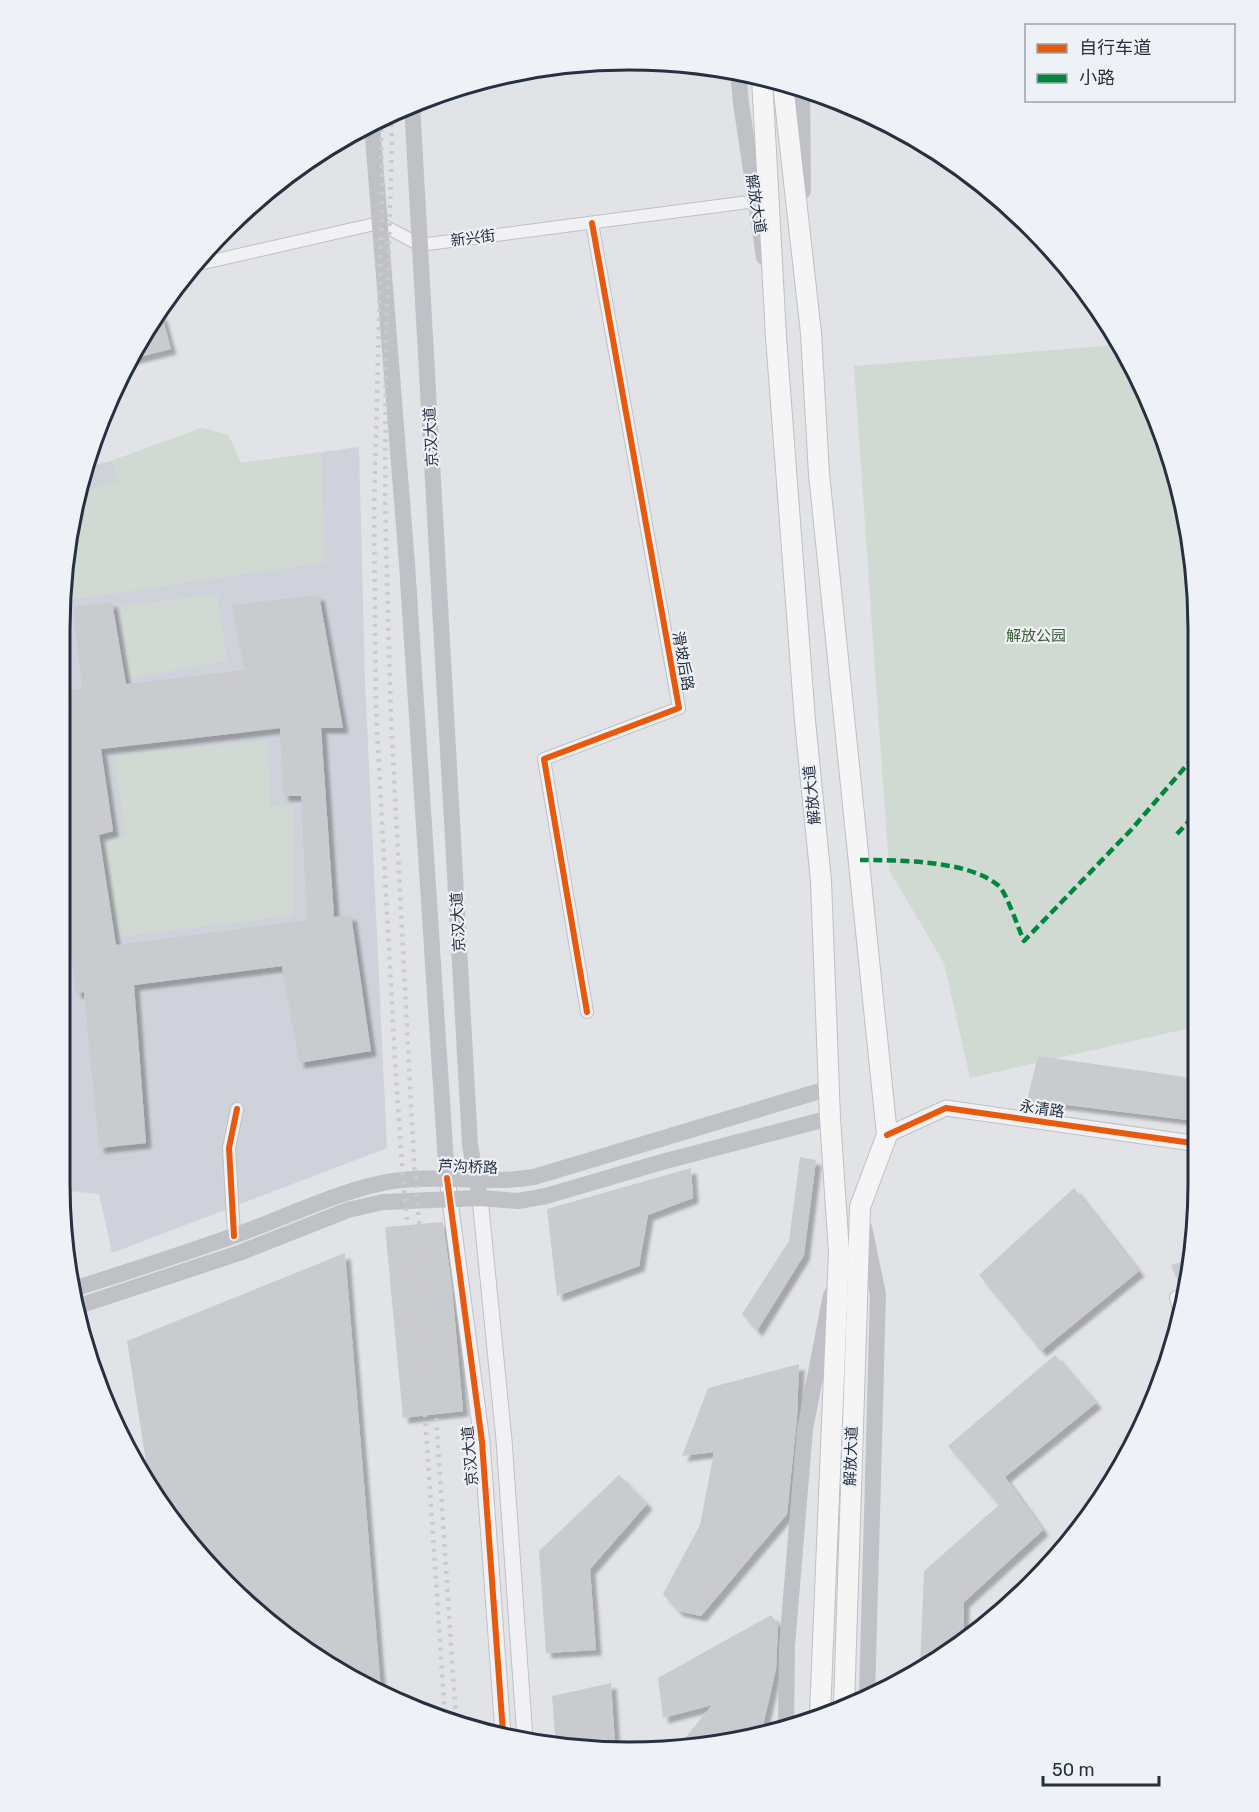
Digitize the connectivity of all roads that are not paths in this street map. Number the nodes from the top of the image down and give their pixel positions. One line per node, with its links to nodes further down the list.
1 (739, 81): 7 (main road, 解放大道)
2 (762, 87): 13 (main road, 解放大道)
3 (784, 93): 12 (main road, 解放大道)
4 (802, 98): 12 (main road, 解放大道)
5 (413, 114): 10 (main road, 京汉大道)
6 (373, 133): 8 (main road, 京汉大道)
7 (756, 201): 9 (street, 新兴街); 13 (main road, 解放大道)
8 (380, 223): 10 (street); 11 (street); 20 (main road, 京汉大道)
9 (592, 223): 10 (street, 新兴街); 14 (street, 滑坡后路)
10 (420, 245): 21 (main road, 京汉大道)
11 (208, 262)
12 (811, 333): 18 (main road, 解放大道)
13 (776, 337): 15 (main road, 解放大道)
14 (587, 1012)
15 (830, 1088): 17 (main road, 解放大道); 21 (main road, 芦沟桥路)
16 (237, 1109): 25 (street)
17 (830, 1118): 22 (main road, 芦沟桥路); 26 (main road, 解放大道)
18 (887, 1135): 19 (street, 永清路); 24 (main road, 解放大道)
19 (1188, 1142)
20 (447, 1178): 21 (main road, 芦沟桥路); 23 (street, 京汉大道); 25 (main road, 芦沟桥路)
21 (476, 1180): 22 (main road, 京汉大道)
22 (480, 1198): 23 (main road, 芦沟桥路); 34 (street, 京汉大道)
23 (450, 1199): 28 (main road, 芦沟桥路); 33 (street, 京汉大道)
24 (860, 1207): 29 (main road, 解放大道); 30 (main road, 解放大道)
25 (234, 1236): 27 (main road, 芦沟桥路)
26 (839, 1253): 31 (main road, 解放大道); 32 (main road, 解放大道)
27 (80, 1287)
28 (84, 1305)
29 (867, 1688)
30 (844, 1698)
31 (820, 1708)
32 (786, 1719)
33 (503, 1727)
34 (524, 1732)

